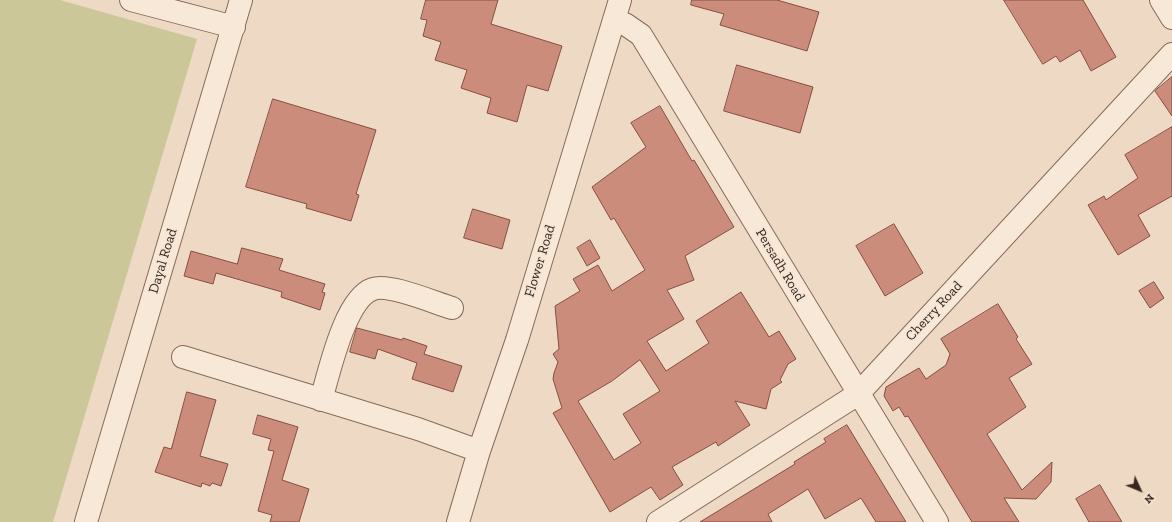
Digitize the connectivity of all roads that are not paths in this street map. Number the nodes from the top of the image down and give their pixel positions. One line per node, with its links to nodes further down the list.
1 (131, 0): 7 (street)
2 (241, 0): 7 (street, Dayal Road)
3 (620, 0): 6 (street, Flower Road)
4 (1161, 0): 5 (street)
5 (1172, 18)
6 (614, 21): 11 (street, Persadh Road); 13 (street, Flower Road)
7 (234, 27): 14 (street, Dayal Road)
8 (1172, 54): 11 (street, Cherry Road)
9 (452, 308): 12 (street)
10 (183, 357): 12 (street)
11 (858, 394): 16 (street, Cherry Road); 17 (street, Persadh Road)
12 (321, 400): 13 (street)
13 (479, 451): 15 (street, Flower Road)
14 (86, 522)
15 (458, 522)
16 (658, 522)
17 (937, 522)

